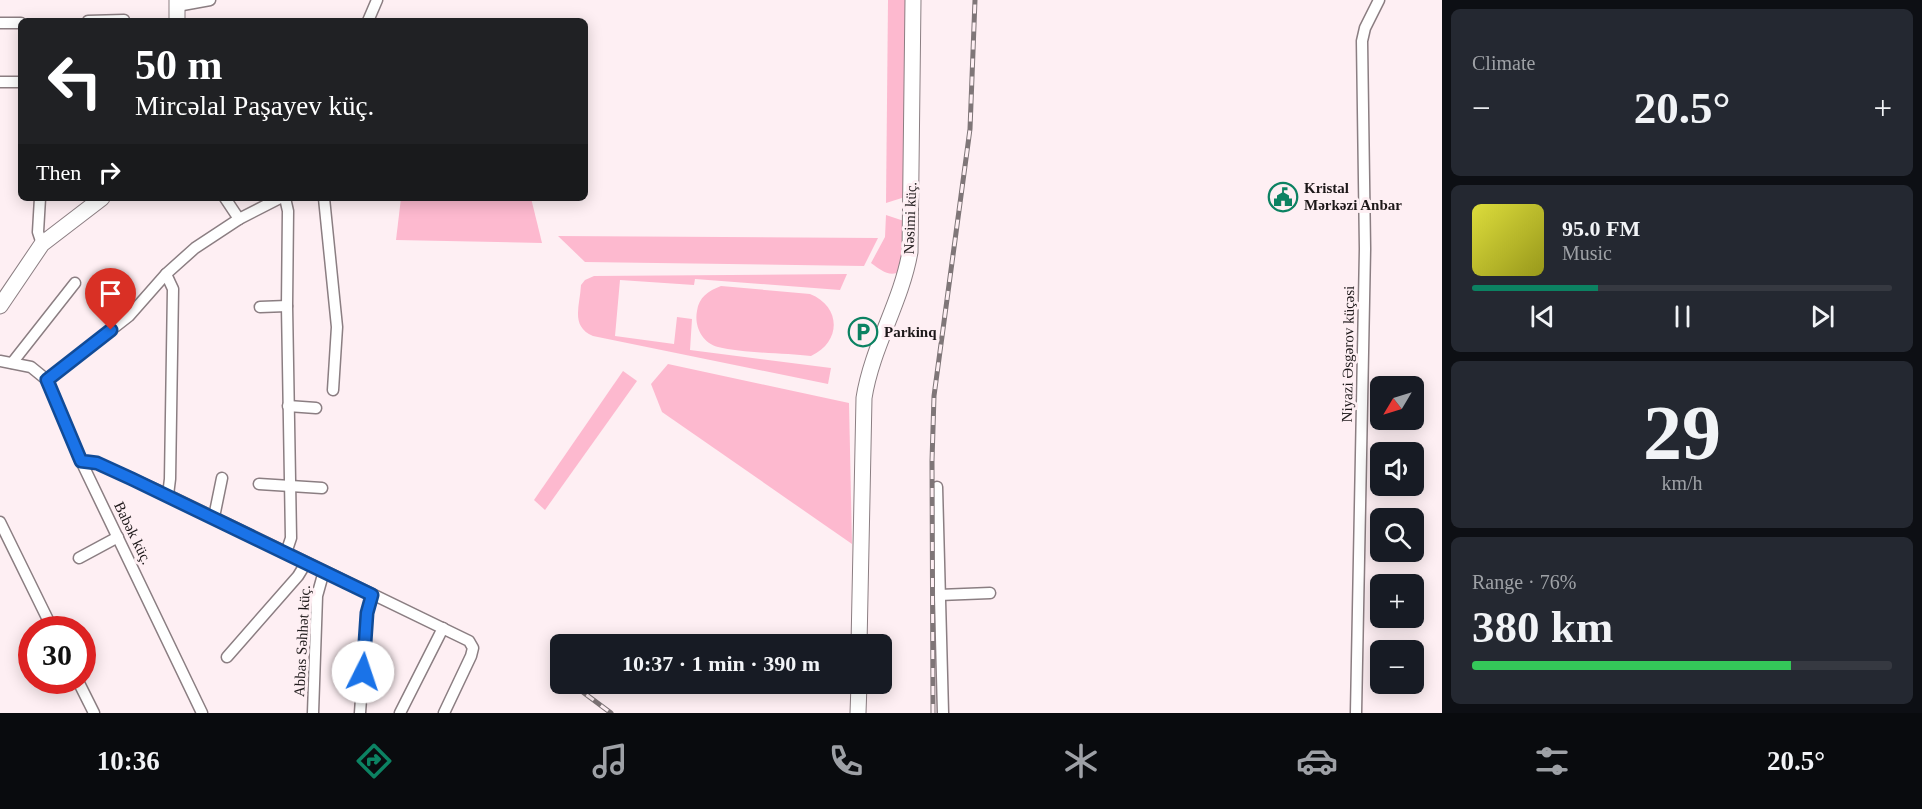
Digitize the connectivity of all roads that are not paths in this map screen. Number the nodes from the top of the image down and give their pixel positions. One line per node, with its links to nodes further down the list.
1 (913, 0): 49 (street, Nəsimi küç.)
2 (1379, 0): 61 (street, Niyazi Əsgərov küçəsi)
3 (206, 1): 5 (street)
4 (375, 1): 6 (street)
5 (177, 9)
6 (369, 18)
7 (18, 22): 8 (street)
8 (0, 23)
9 (0, 82): 10 (street)
10 (18, 82)
11 (40, 201): 18 (street)
12 (98, 201): 18 (street)
13 (227, 201): 17 (street)
14 (277, 201): 17 (street)
15 (284, 201): 23 (street)
16 (324, 201): 27 (street)
17 (239, 219): 19 (street)
18 (42, 244): 21 (street)
19 (166, 274): 26 (street); 36 (street)
20 (75, 283): 25 (street)
21 (0, 306)
22 (260, 306): 23 (street)
23 (287, 306): 28 (street)
24 (0, 361): 25 (street)
25 (12, 363): 26 (street)
26 (47, 380): 30 (street, Babək küç.)
27 (333, 390)
28 (288, 406): 29 (street); 33 (street)
29 (316, 408)
30 (81, 461): 36 (street); 39 (street, Babək küç.)
31 (222, 478): 37 (street)
32 (259, 484): 33 (street)
33 (291, 485): 35 (street); 40 (street)
34 (938, 487): 46 (street)
35 (322, 488)
36 (168, 495): 37 (street)
37 (214, 517): 40 (street)
38 (0, 522): 47 (street)
39 (118, 537): 41 (street); 54 (street, Babək küç.)
40 (286, 553): 42 (street)
41 (79, 558)
42 (306, 563): 43 (street); 50 (street)
43 (324, 571): 45 (street); 55 (street, Abbas Səhhət küç.)
44 (990, 593): 46 (street)
45 (372, 595): 48 (street); 56 (street)
46 (939, 595): 60 (street)
47 (46, 616)
48 (443, 628): 57 (street); 58 (street)
49 (859, 634)
50 (227, 657)
51 (84, 694): 53 (street)
52 (859, 694): 59 (street)
53 (94, 713)
54 (202, 713)
55 (313, 713)
56 (360, 713)
57 (400, 713)
58 (444, 713)
59 (858, 713)
60 (943, 713)
61 (1356, 713)

